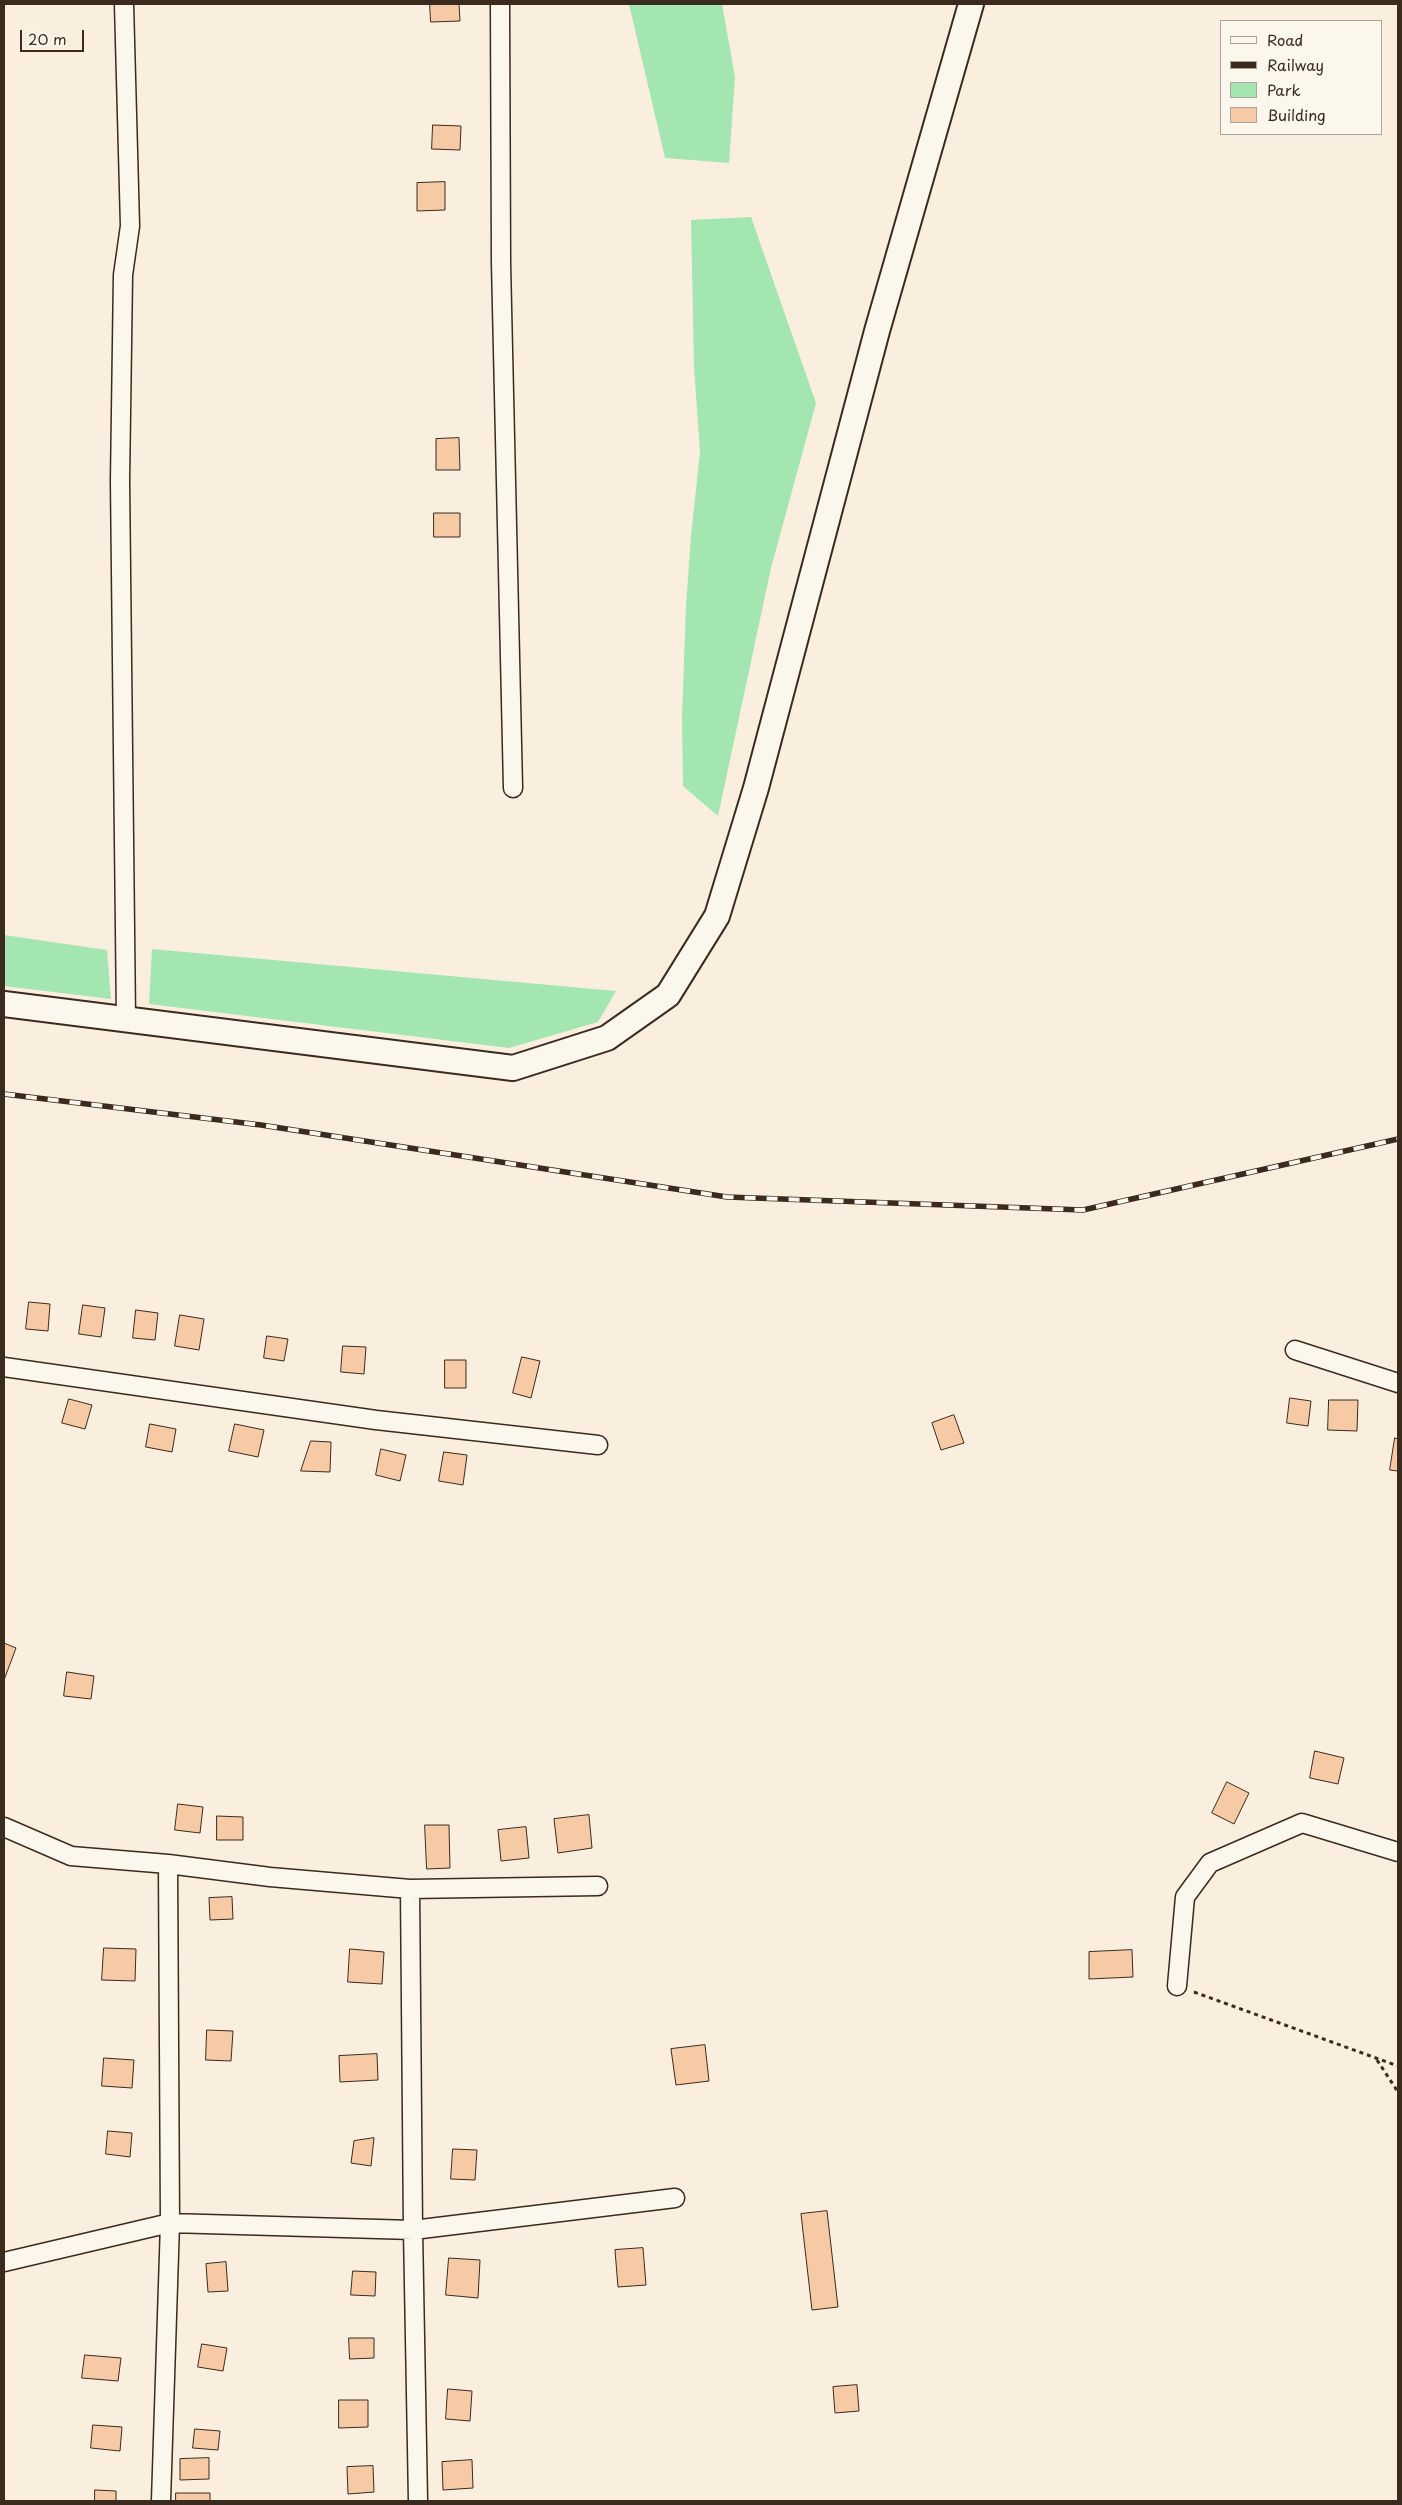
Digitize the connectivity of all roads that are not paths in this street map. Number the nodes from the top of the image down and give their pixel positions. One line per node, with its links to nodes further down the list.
1 (124, 4): 6 (street)
2 (500, 4): 4 (street)
3 (972, 4): 6 (street)
4 (513, 788)
5 (4, 1004): 6 (street)
6 (126, 1019)
7 (1295, 1350): 9 (street)
8 (4, 1367): 10 (street)
9 (1398, 1383)
10 (598, 1445)
11 (4, 1827): 13 (street)
12 (1398, 1852): 16 (street)
13 (168, 1864): 15 (street); 18 (street)
14 (598, 1886): 15 (street)
15 (410, 1889): 19 (street)
16 (1177, 1986)
17 (675, 2198): 19 (street)
18 (170, 2223): 19 (street); 20 (street); 21 (street)
19 (413, 2230): 22 (street)
20 (4, 2262)
21 (160, 2501)
22 (418, 2501)

